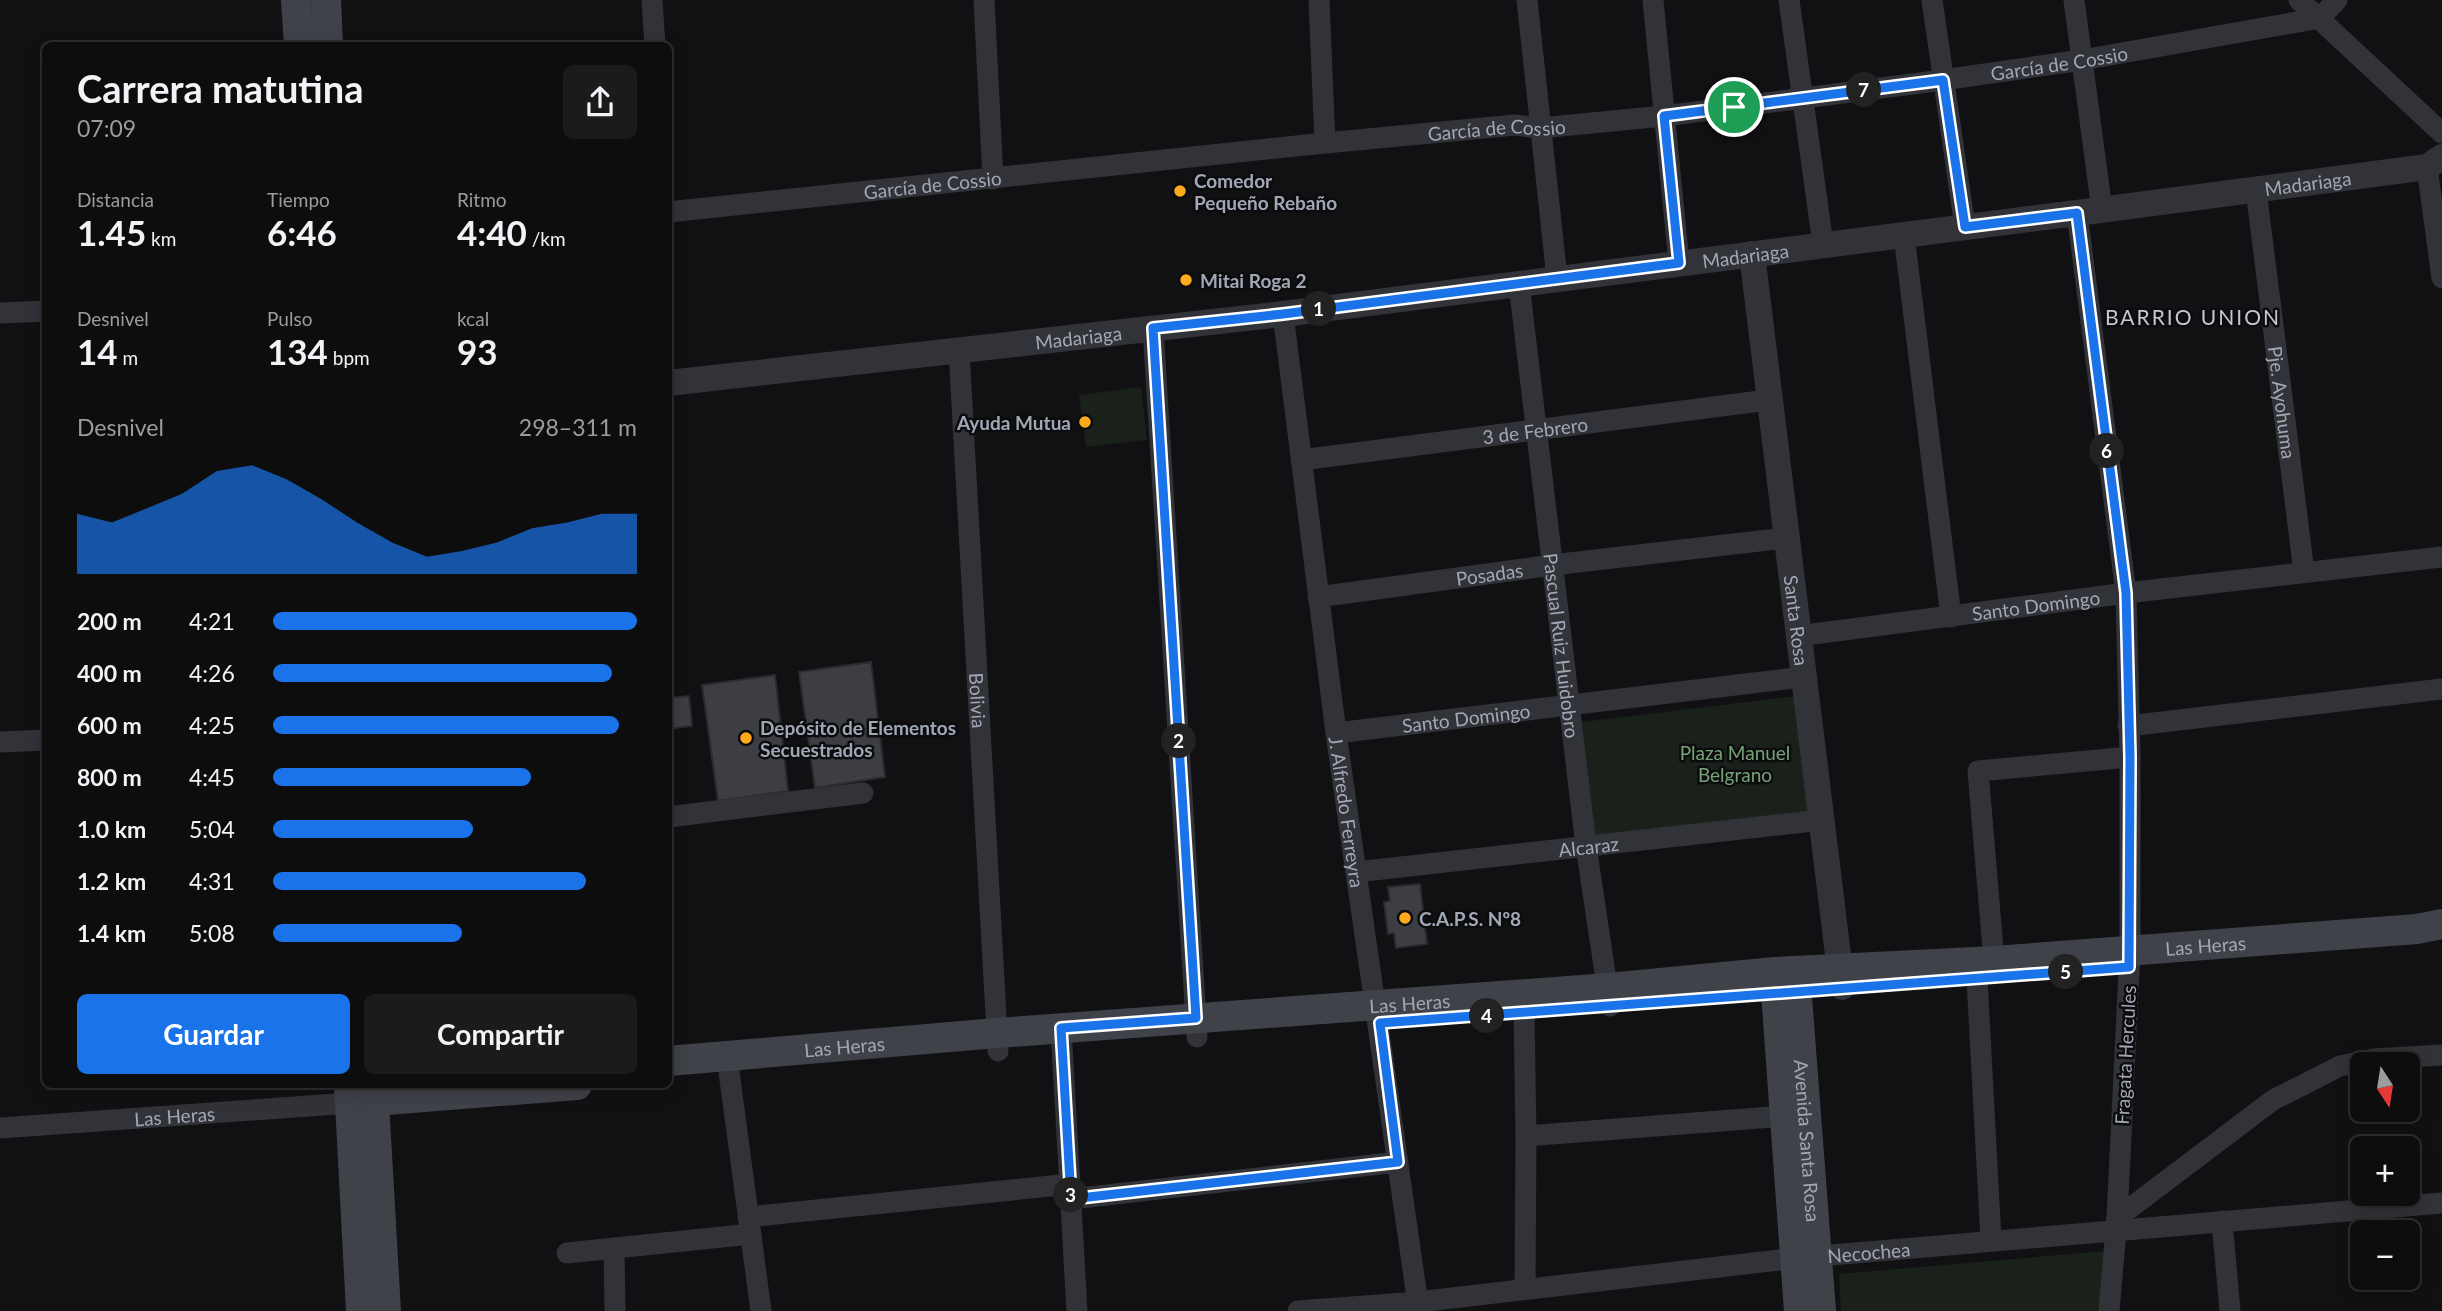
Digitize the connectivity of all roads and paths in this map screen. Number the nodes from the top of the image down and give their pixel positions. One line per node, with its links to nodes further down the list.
1 (296, 0): 14 (main road)
2 (326, 0): 15 (main road)
3 (652, 0): 16 (street)
4 (984, 0): 25 (street)
5 (1319, 0): 23 (street)
6 (1527, 0): 21 (street)
7 (1653, 0): 20 (street)
8 (1789, 0): 19 (street)
9 (1932, 0): 18 (street)
10 (2074, 0): 17 (street, Fragata Hercules)
11 (2299, 0): 13 (street)
12 (2337, 0): 13 (street)
13 (2320, 18): 17 (street, García de Cossio); 22 (street)
14 (299, 42)
15 (328, 42)
16 (655, 42)
17 (2082, 60): 18 (street, García de Cossio); 28 (street, Fragata Hercules)
18 (1943, 80): 19 (street, García de Cossio); 29 (street)
19 (1804, 97): 20 (street, García de Cossio); 31 (street)
20 (1664, 116): 21 (street, García de Cossio); 33 (street)
21 (1540, 128): 23 (street, García de Cossio); 34 (street)
22 (2442, 133)
23 (1325, 143): 25 (street, García de Cossio)
24 (2434, 162): 26 (street, Madariaga); 35 (street)
25 (993, 179): 27 (street, García de Cossio)
26 (2256, 190): 28 (street, Madariaga); 49 (street, Pje. Ayohuma)
27 (672, 212)
28 (2090, 212): 29 (street, Madariaga); 50 (street, Fragata Hercules)
29 (1965, 227): 30 (street, Madariaga)
30 (1904, 235): 31 (street, Madariaga); 52 (street)
31 (1824, 244): 32 (street, Madariaga)
32 (1752, 254): 33 (street, Madariaga); 43 (street, Santa Rosa)
33 (1679, 263): 34 (street, Madariaga)
34 (1557, 278): 36 (street, Madariaga)
35 (2442, 278)
36 (1520, 284): 39 (street, Madariaga); 44 (street, Pascual Ruiz Huidobro)
37 (42, 311): 38 (street)
38 (0, 313)
39 (1283, 314): 40 (street, Madariaga); 45 (street, J. Alfredo Ferreyra)
40 (1153, 328): 41 (street, Madariaga); 76 (street)
41 (958, 351): 42 (street, Madariaga); 78 (street, Bolivia)
42 (672, 383)
43 (1769, 400): 44 (street, 3 de Febrero); 46 (street, Santa Rosa)
44 (1535, 429): 45 (street, 3 de Febrero); 48 (street, Pascual Ruiz Huidobro)
45 (1301, 460): 51 (street, J. Alfredo Ferreyra)
46 (1786, 538): 48 (street, Posadas); 53 (street, Santa Rosa)
47 (2442, 556): 49 (street, Santo Domingo)
48 (1552, 565): 51 (street, Posadas); 56 (street, Pascual Ruiz Huidobro)
49 (2304, 572): 50 (street, Santo Domingo)
50 (2126, 593): 52 (street, Santo Domingo); 57 (street, Fragata Hercules)
51 (1318, 597): 58 (street, J. Alfredo Ferreyra)
52 (1951, 617): 53 (street, Santo Domingo)
53 (1798, 636): 54 (street, Santa Rosa)
54 (1803, 677): 56 (street, Santo Domingo); 64 (street, Santa Rosa)
55 (2442, 689): 57 (street)
56 (1569, 704): 58 (street, Santo Domingo); 65 (street, Pascual Ruiz Huidobro)
57 (2129, 726): 61 (street, Fragata Hercules)
58 (1336, 733): 66 (street, J. Alfredo Ferreyra)
59 (42, 740): 60 (street)
60 (0, 742)
61 (2130, 757): 69 (street, Fragata Hercules); 70 (street)
62 (863, 793): 63 (street)
63 (672, 817)
64 (1822, 820): 65 (street, Alcaraz); 71 (street, Santa Rosa)
65 (1586, 846): 66 (street, Alcaraz); 73 (street, Pascual Ruiz Huidobro)
66 (1356, 872): 75 (street, J. Alfredo Ferreyra)
67 (2442, 924): 69 (main road, Las Heras)
68 (2442, 941): 69 (main road, Las Heras)
69 (2130, 959): 70 (main road, Las Heras); 92 (street, Fragata Hercules)
70 (1986, 970): 71 (main road, Las Heras); 94 (street)
71 (1840, 977): 72 (main road, Las Heras)
72 (1786, 982): 73 (main road, Las Heras); 85 (main road, Avenida Santa Rosa)
73 (1609, 997): 74 (main road, Las Heras); 75 (main road, Las Heras)
74 (1524, 1013): 75 (main road, Las Heras); 87 (street)
75 (1378, 1014): 76 (main road, Las Heras); 88 (street, J. Alfredo Ferreyra)
76 (1197, 1028): 77 (main road, Las Heras)
77 (1061, 1038): 78 (main road, Las Heras); 89 (street)
78 (998, 1042): 81 (main road, Las Heras)
79 (2442, 1055): 92 (street)
80 (672, 1061): 81 (main road, Las Heras)
81 (729, 1065): 82 (main road, Las Heras); 93 (street)
82 (672, 1077)
83 (485, 1088): 84 (main road, Las Heras)
84 (363, 1092): 86 (street, Las Heras); 100 (main road); 101 (main road)
85 (1796, 1115): 87 (street); 97 (main road, Avenida Santa Rosa)
86 (0, 1128)
87 (1526, 1136): 98 (street)
88 (1398, 1162): 89 (street); 99 (street, J. Alfredo Ferreyra)
89 (1071, 1191): 93 (street); 104 (street)
90 (2442, 1203): 91 (street, Necochea)
91 (2222, 1221): 92 (street, Necochea); 109 (street)
92 (2116, 1224): 94 (street, Necochea); 108 (street, Fragata Hercules)
93 (750, 1226): 95 (street); 103 (street)
94 (1992, 1240): 97 (street, Necochea)
95 (614, 1248): 96 (street); 102 (street)
96 (567, 1253)
97 (1806, 1257): 98 (street, Necochea); 106 (main road, Avenida Santa Rosa); 107 (main road, Avenida Santa Rosa)
98 (1525, 1289): 99 (street, Necochea)
99 (1419, 1306): 105 (street, Necochea)
100 (361, 1311)
101 (386, 1311)
102 (615, 1311)
103 (761, 1311)
104 (1077, 1311)
105 (1298, 1311)
106 (1799, 1311)
107 (1821, 1311)
108 (2109, 1311)
109 (2230, 1311)

